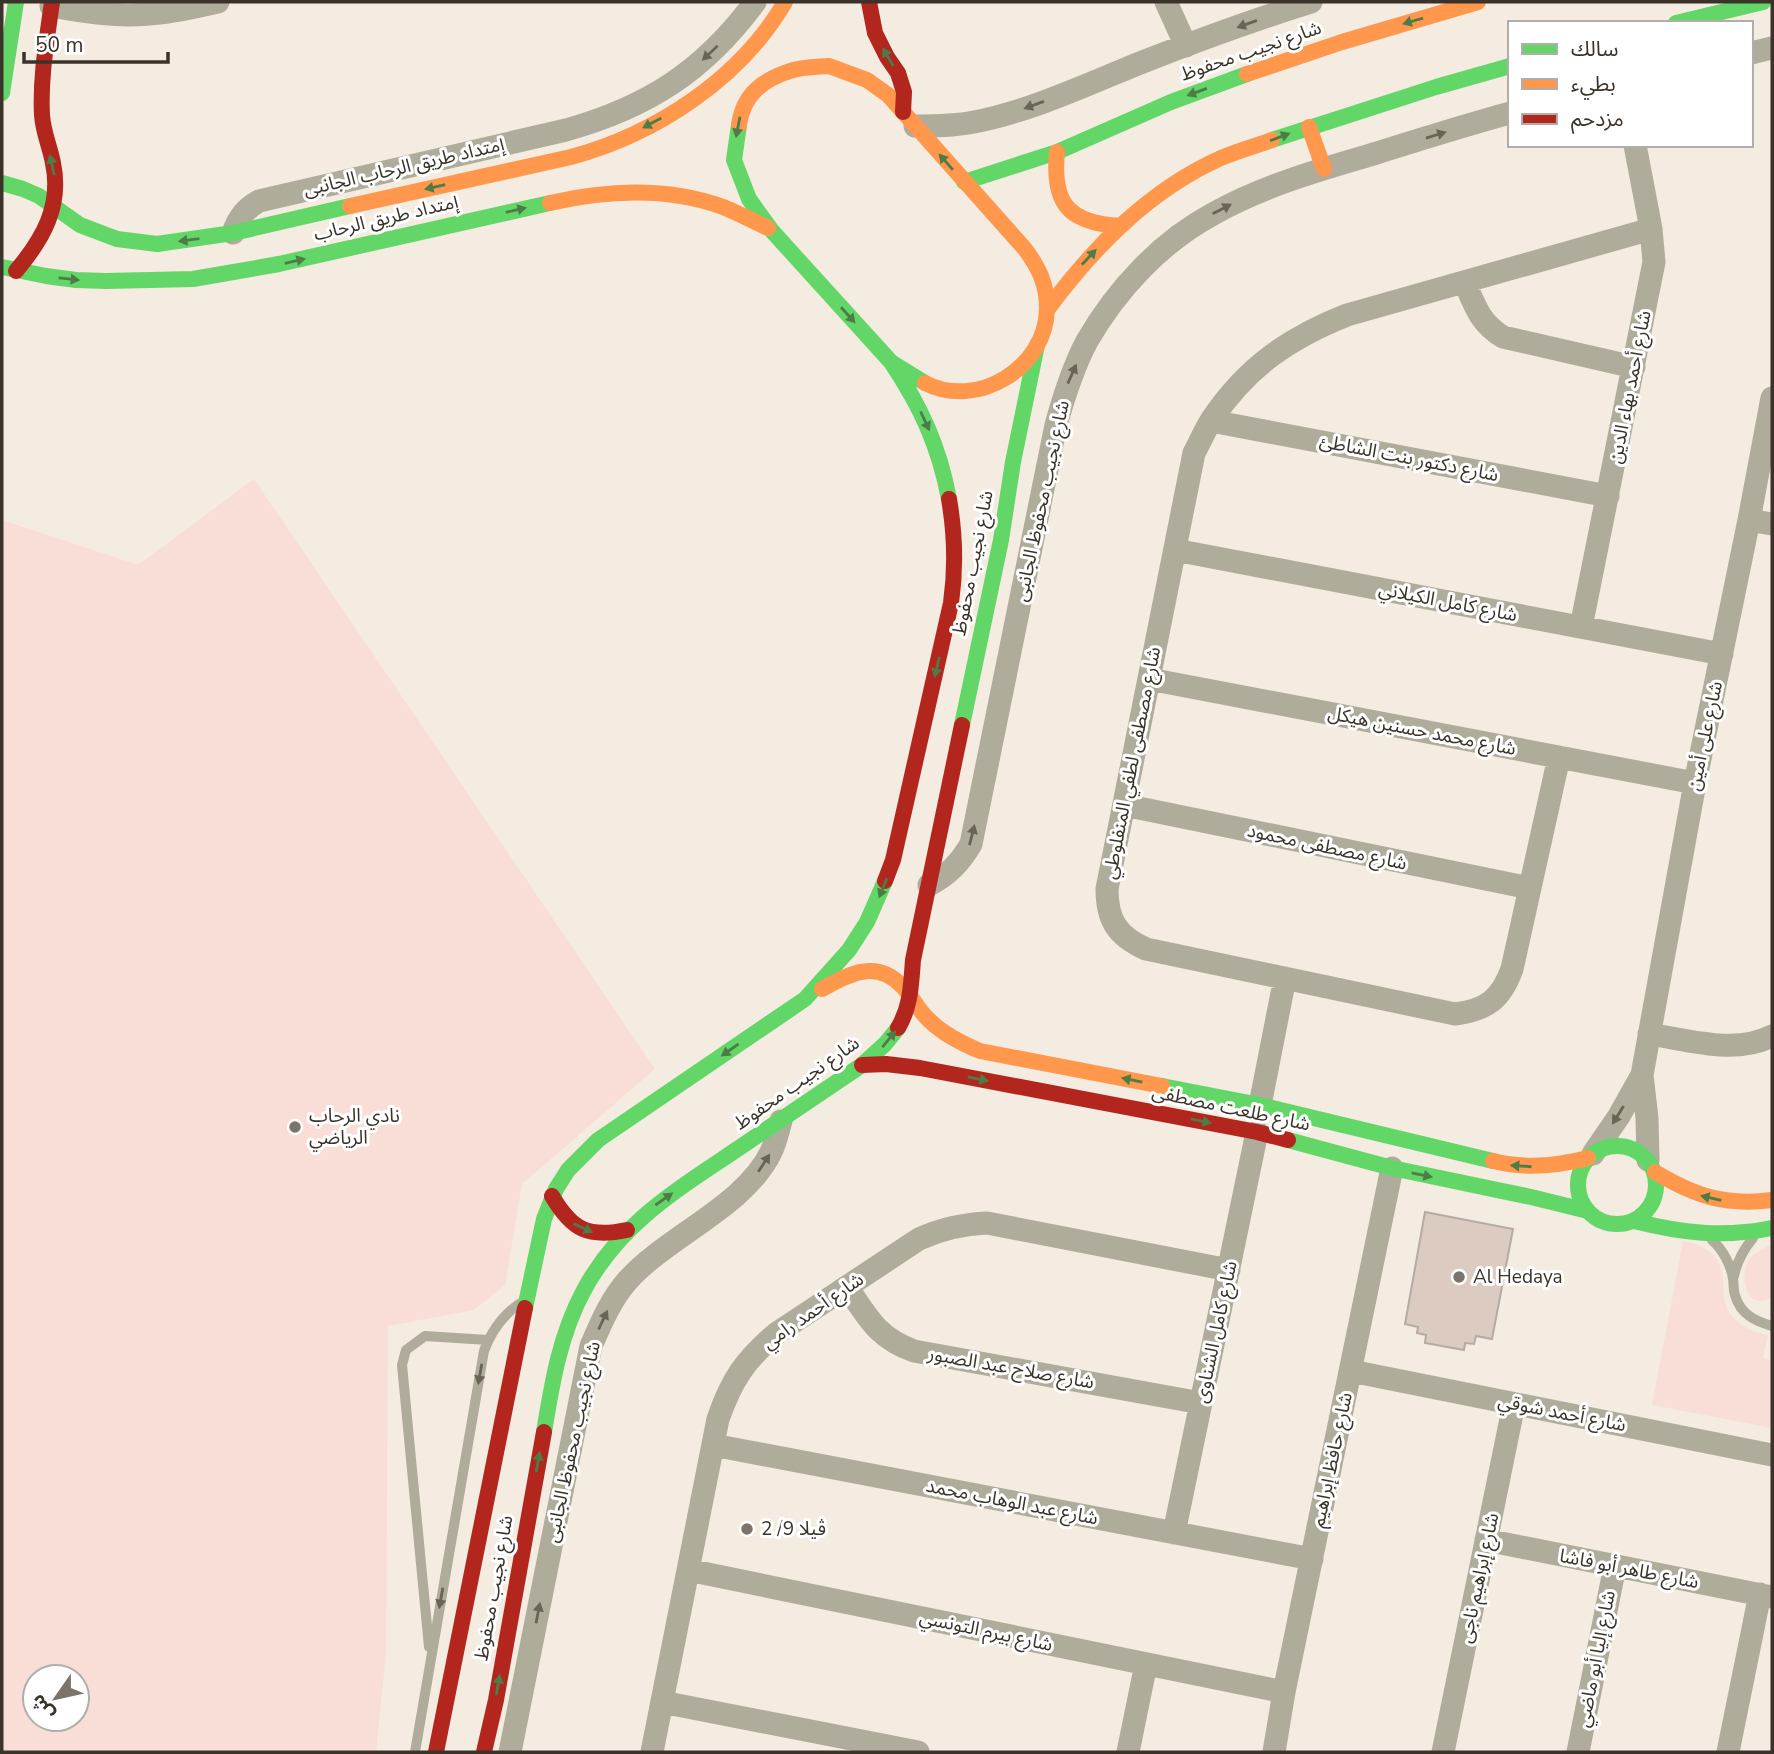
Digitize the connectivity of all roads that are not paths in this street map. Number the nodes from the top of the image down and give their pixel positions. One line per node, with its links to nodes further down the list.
1 (16, 2): 17 (street)
2 (218, 2): 10 (street)
3 (755, 2): 21 (street, إمتداد طريق الرحاب الجانبى, one-way to 21)
4 (785, 2): 16 (street, إمتداد طريق الرحاب)
5 (869, 2): 20 (street, one-way to 5)
6 (1166, 2): 12 (street)
7 (1311, 2): 12 (street, one-way to 12)
8 (1478, 2): 25 (street, شارع نجيب محفوظ, one-way to 25)
9 (1763, 2): 11 (street)
10 (52, 4): 17 (street)
11 (1684, 21)
12 (1186, 46): 20 (street, one-way to 20)
13 (1772, 48): 14 (street)
14 (1753, 53)
15 (1508, 67): 22 (street)
16 (728, 70): 18 (street); 24 (street, إمتداد طريق الرحاب, one-way to 24)
17 (19, 83): 29 (street, one-way to 17)
18 (749, 95): 20 (street); 32 (street, one-way to 32)
19 (1508, 114): 26 (street, شارع نجيب محفوظ الجانبى, one-way to 19)
20 (909, 119): 27 (street, one-way to 20)
21 (591, 123): 24 (street); 33 (street, إمتداد طريق الرحاب الجانبى)
22 (1309, 127): 26 (street); 30 (street, one-way to 22)
23 (1635, 147): 31 (street, شارع أحمد بهاء الدين)
24 (599, 148): 33 (street, إمتداد طريق الرحاب, one-way to 33)
25 (1057, 152): 27 (street, شارع نجيب محفوظ); 30 (street)
26 (1324, 169): 51 (street, شارع نجيب محفوظ الجانبى, one-way to 26)
27 (964, 182): 36 (street)
28 (2, 183): 29 (street, إمتداد طريق الرحاب)
29 (54, 207): 33 (street, إمتداد طريق الرحاب, one-way to 29); 34 (street)
30 (1120, 226): 36 (street, one-way to 30)
31 (1651, 229): 35 (street, شارع مصطفى لطفي المنفلوطي); 39 (street, شارع أحمد بهاء الدين)
32 (772, 231): 34 (street, إمتداد طريق الرحاب, one-way to 32); 38 (street, one-way to 38)
33 (233, 233)
34 (9, 269)
35 (1465, 283): 39 (street); 41 (street, شارع مصطفى لطفي المنفلوطي)
36 (1047, 310): 37 (street, شارع نجيب محفوظ)
37 (1037, 345): 38 (street); 51 (street, شارع نجيب محفوظ)
38 (891, 362): 55 (street, شارع نجيب محفوظ, one-way to 55)
39 (1634, 367): 42 (street, شارع أحمد بهاء الدين)
40 (1772, 398): 43 (street, شارع على أمين)
41 (1211, 421): 42 (street, شارع دكتور بنت الشاطئ); 44 (street, شارع مصطفى لطفي المنفلوطي)
42 (1608, 496): 45 (street, شارع أحمد بهاء الدين)
43 (1761, 522): 46 (street, شارع على أمين)
44 (1175, 550): 45 (street, شارع كامل الكيلاني); 47 (street, شارع مصطفى لطفي المنفلوطي)
45 (1581, 627): 46 (street, شارع كامل الكيلاني)
46 (1722, 654): 49 (street, شارع على أمين)
47 (1149, 679): 48 (street, شارع محمد حسنين هيكل); 50 (street, شارع مصطفى لطفي المنفلوطي)
48 (1559, 757): 49 (street, شارع محمد حسنين هيكل); 52 (street, شارع مصطفى لطفي المنفلوطي)
49 (1695, 783): 56 (street, شارع على أمين)
50 (1124, 806): 52 (street, شارع مصطفى محمود); 53 (street, شارع مصطفى لطفي المنفلوطي)
51 (929, 885): 54 (street, شارع نجيب محفوظ)
52 (1530, 888): 53 (street, شارع مصطفى لطفي المنفلوطي)
53 (1285, 978): 60 (street)
54 (910, 998): 55 (street, شارع طلعت مصطفى); 58 (street, شارع نجيب محفوظ, one-way to 54); 60 (street, شارع طلعت مصطفى, one-way to 54)
55 (804, 999): 66 (street, شارع نجيب محفوظ, one-way to 66)
56 (1649, 1034): 57 (street); 59 (street, شارع على أمين)
57 (1772, 1036)
58 (862, 1065): 61 (street, شارع نجيب محفوظ); 62 (street, شارع طلعت مصطفى, one-way to 62)
59 (1642, 1075): 63 (street, شارع على أمين, one-way to 63); 64 (street, شارع على أمين)
60 (1260, 1105): 63 (street, شارع طلعت مصطفى, one-way to 60)
61 (781, 1121): 71 (street, شارع نجيب محفوظ, one-way to 61); 97 (street, شارع نجيب محفوظ الجانبى, one-way to 61)
62 (1258, 1132): 65 (street, شارع طلعت مصطفى); 73 (street, شارع كامل الشناوى)
63 (1591, 1156): 64 (street); 68 (street)
64 (1651, 1166): 67 (street, one-way to 64); 69 (street)
65 (1392, 1168): 68 (street, شارع طلعت مصطفى, one-way to 68); 79 (street, شارع حافظ إبراهيم)
66 (552, 1196): 71 (street, one-way to 71); 76 (street, شارع نجيب محفوظ)
67 (1772, 1200)
68 (1588, 1211): 69 (street)
69 (1634, 1221): 72 (street)
70 (1767, 1229): 72 (street); 74 (lane)
71 (627, 1230): 96 (street, شارع نجيب محفوظ, one-way to 71)
72 (1706, 1235): 74 (lane)
73 (1229, 1270): 75 (street, شارع أحمد رامي); 80 (street, شارع كامل الشناوى)
74 (1733, 1279): 77 (lane)
75 (847, 1287): 80 (street, شارع صلاح عبد الصبور); 82 (street, شارع أحمد رامي)
76 (527, 1299): 78 (lane); 95 (street, شارع نجيب محفوظ)
77 (1772, 1326)
78 (488, 1340): 90 (lane, one-way to 90); 90 (lane)
79 (1351, 1371): 81 (street, شارع أحمد شوقي); 86 (street, شارع حافظ إبراهيم)
80 (1201, 1403): 84 (street, شارع كامل الشناوى)
81 (1514, 1404): 83 (street, شارع أحمد شوقي); 85 (street, شارع إبراهيم ناجى)
82 (713, 1445): 84 (street, شارع عبد الوهاب محمد); 88 (street, شارع أحمد رامي)
83 (1772, 1455)
84 (1174, 1533): 86 (street, شارع عبد الوهاب محمد)
85 (1486, 1540): 87 (street, شارع طاهر أبو فاشا); 102 (street, شارع إبراهيم ناجى)
86 (1312, 1559): 92 (street, شارع حافظ إبراهيم)
87 (1615, 1566): 89 (street, شارع طاهر أبو فاشا); 103 (street, شارع إليا أبو ماضي)
88 (688, 1570): 91 (street, شارع بيرم التونسي); 93 (street, شارع أحمد رامي)
89 (1766, 1595): 104 (street)
90 (430, 1660): 94 (lane)
91 (1146, 1664): 92 (street, شارع بيرم التونسي); 100 (street)
92 (1284, 1692): 101 (street, شارع حافظ إبراهيم)
93 (662, 1702): 98 (street, شارع أحمد رامي); 99 (street)
94 (415, 1752)
95 (435, 1752)
96 (484, 1752)
97 (510, 1752)
98 (652, 1752)
99 (918, 1752)
100 (1128, 1752)
101 (1274, 1752)
102 (1443, 1752)
103 (1578, 1752)
104 (1728, 1752)

